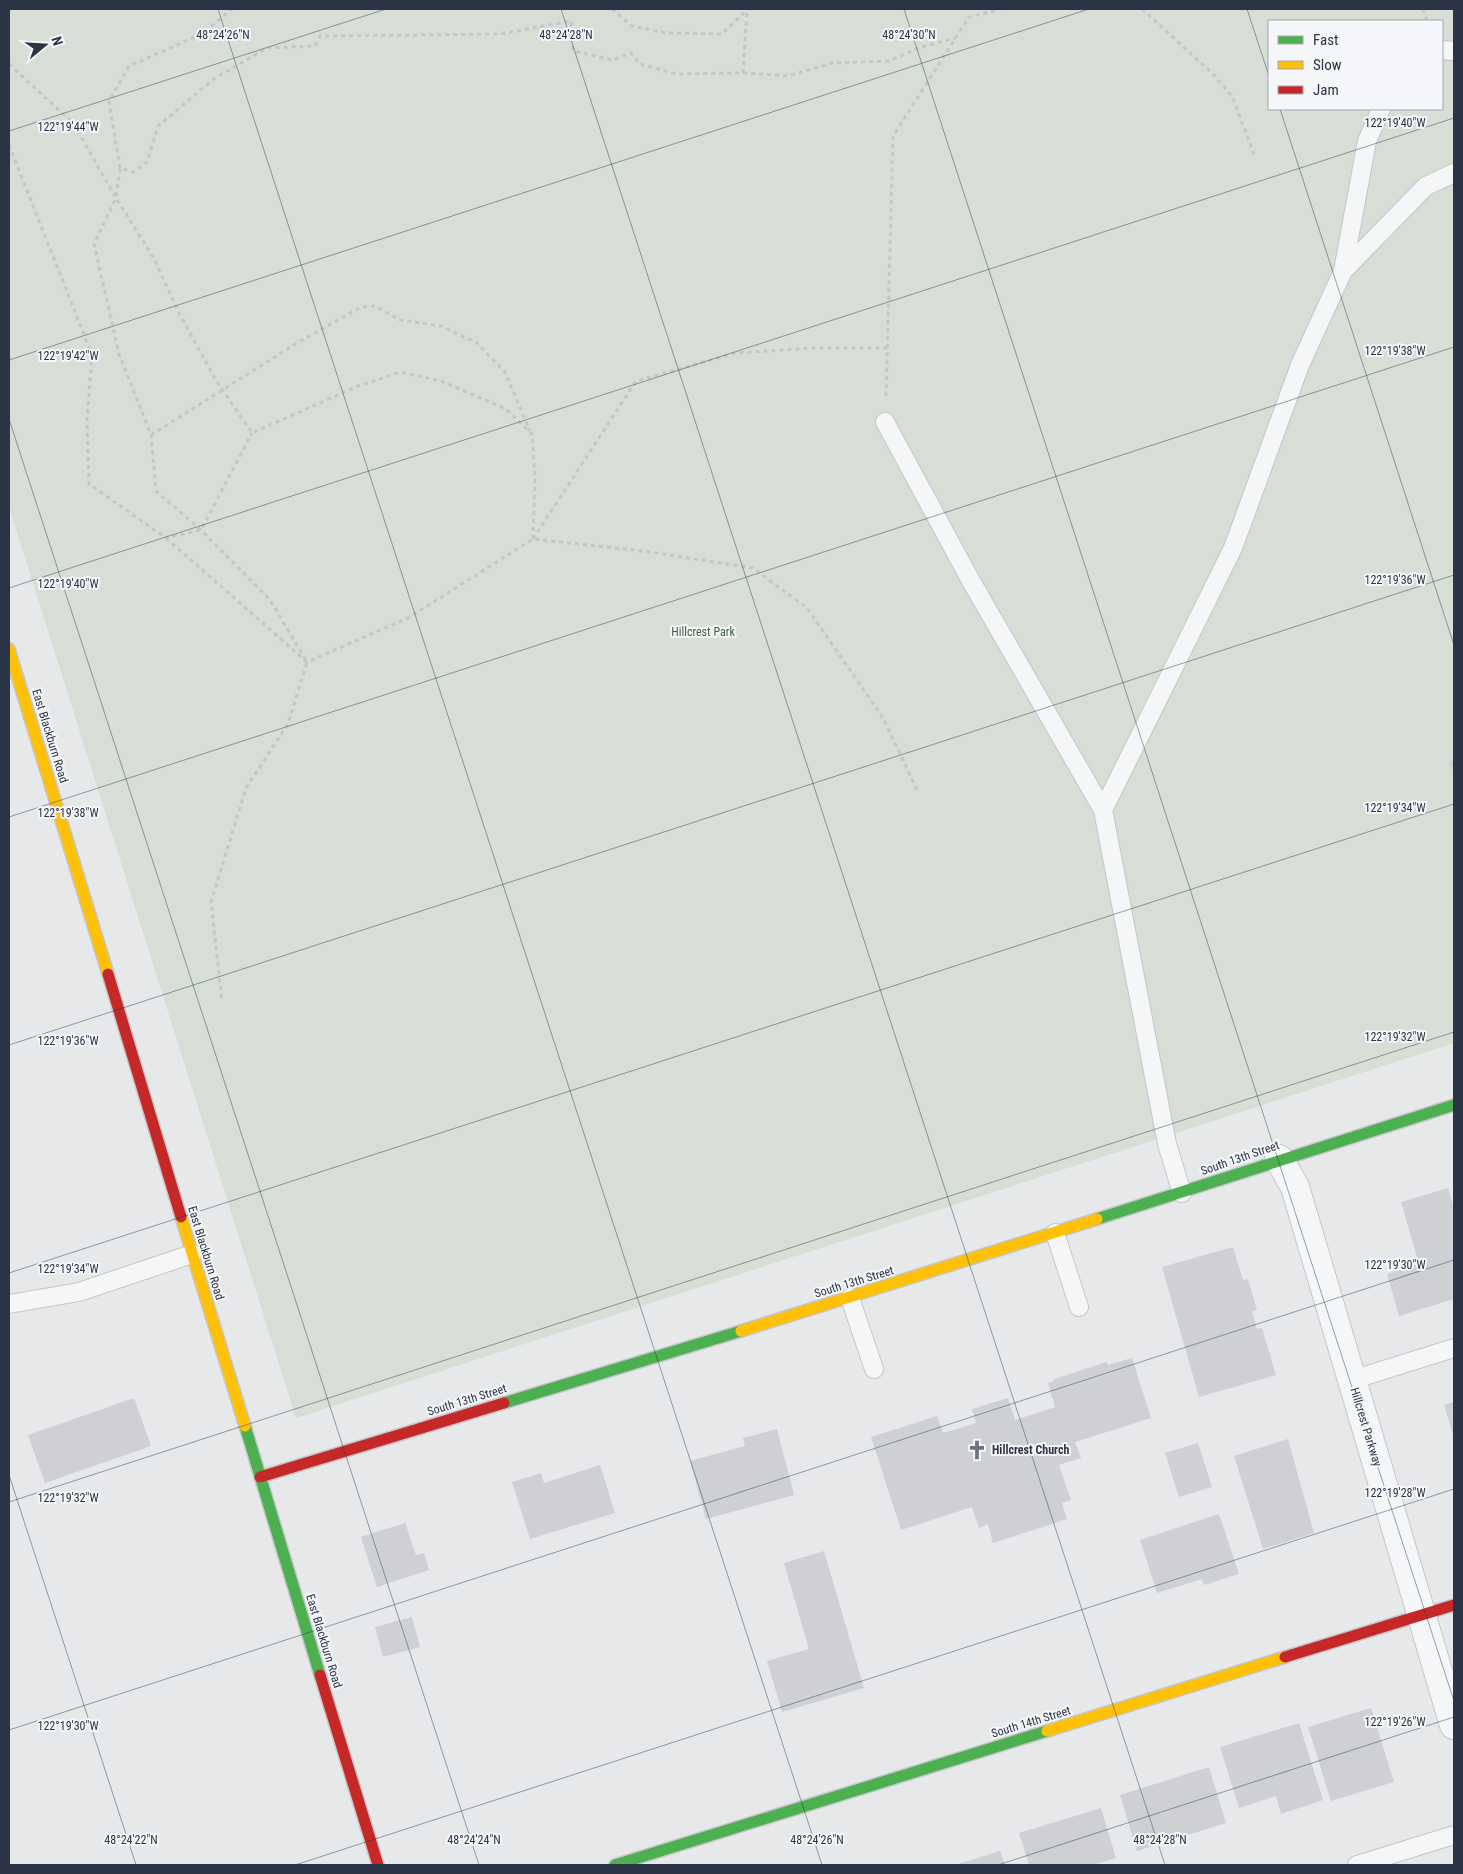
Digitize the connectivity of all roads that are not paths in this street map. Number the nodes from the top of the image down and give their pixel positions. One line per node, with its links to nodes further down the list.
1 (1381, 110): 3 (lane)
2 (1454, 173): 3 (lane)
3 (1343, 271): 6 (lane)
4 (885, 422): 6 (lane)
5 (9, 649): 11 (street, East Blackburn Road)
6 (1103, 810): 9 (lane)
7 (1454, 1105): 8 (street, South 13th Street)
8 (1279, 1159): 9 (street, South 13th Street); 17 (street, Hillcrest Parkway)
9 (1182, 1193): 10 (street, South 13th Street)
10 (1055, 1233): 12 (street, South 13th Street); 14 (lane)
11 (192, 1254): 13 (lane); 18 (street, East Blackburn Road)
12 (850, 1298): 16 (lane); 18 (street, South 13th Street)
13 (9, 1304)
14 (1079, 1307)
15 (1454, 1348): 17 (lane)
16 (874, 1369)
17 (1352, 1380): 20 (street, Hillcrest Parkway)
18 (260, 1477): 23 (street, East Blackburn Road)
19 (1454, 1605): 20 (street, South 14th Street)
20 (1421, 1615): 21 (street, Hillcrest Parkway); 24 (street, South 14th Street)
21 (1454, 1725)
22 (1454, 1835): 25 (lane)
23 (378, 1865)
24 (615, 1865)
25 (1357, 1865)

